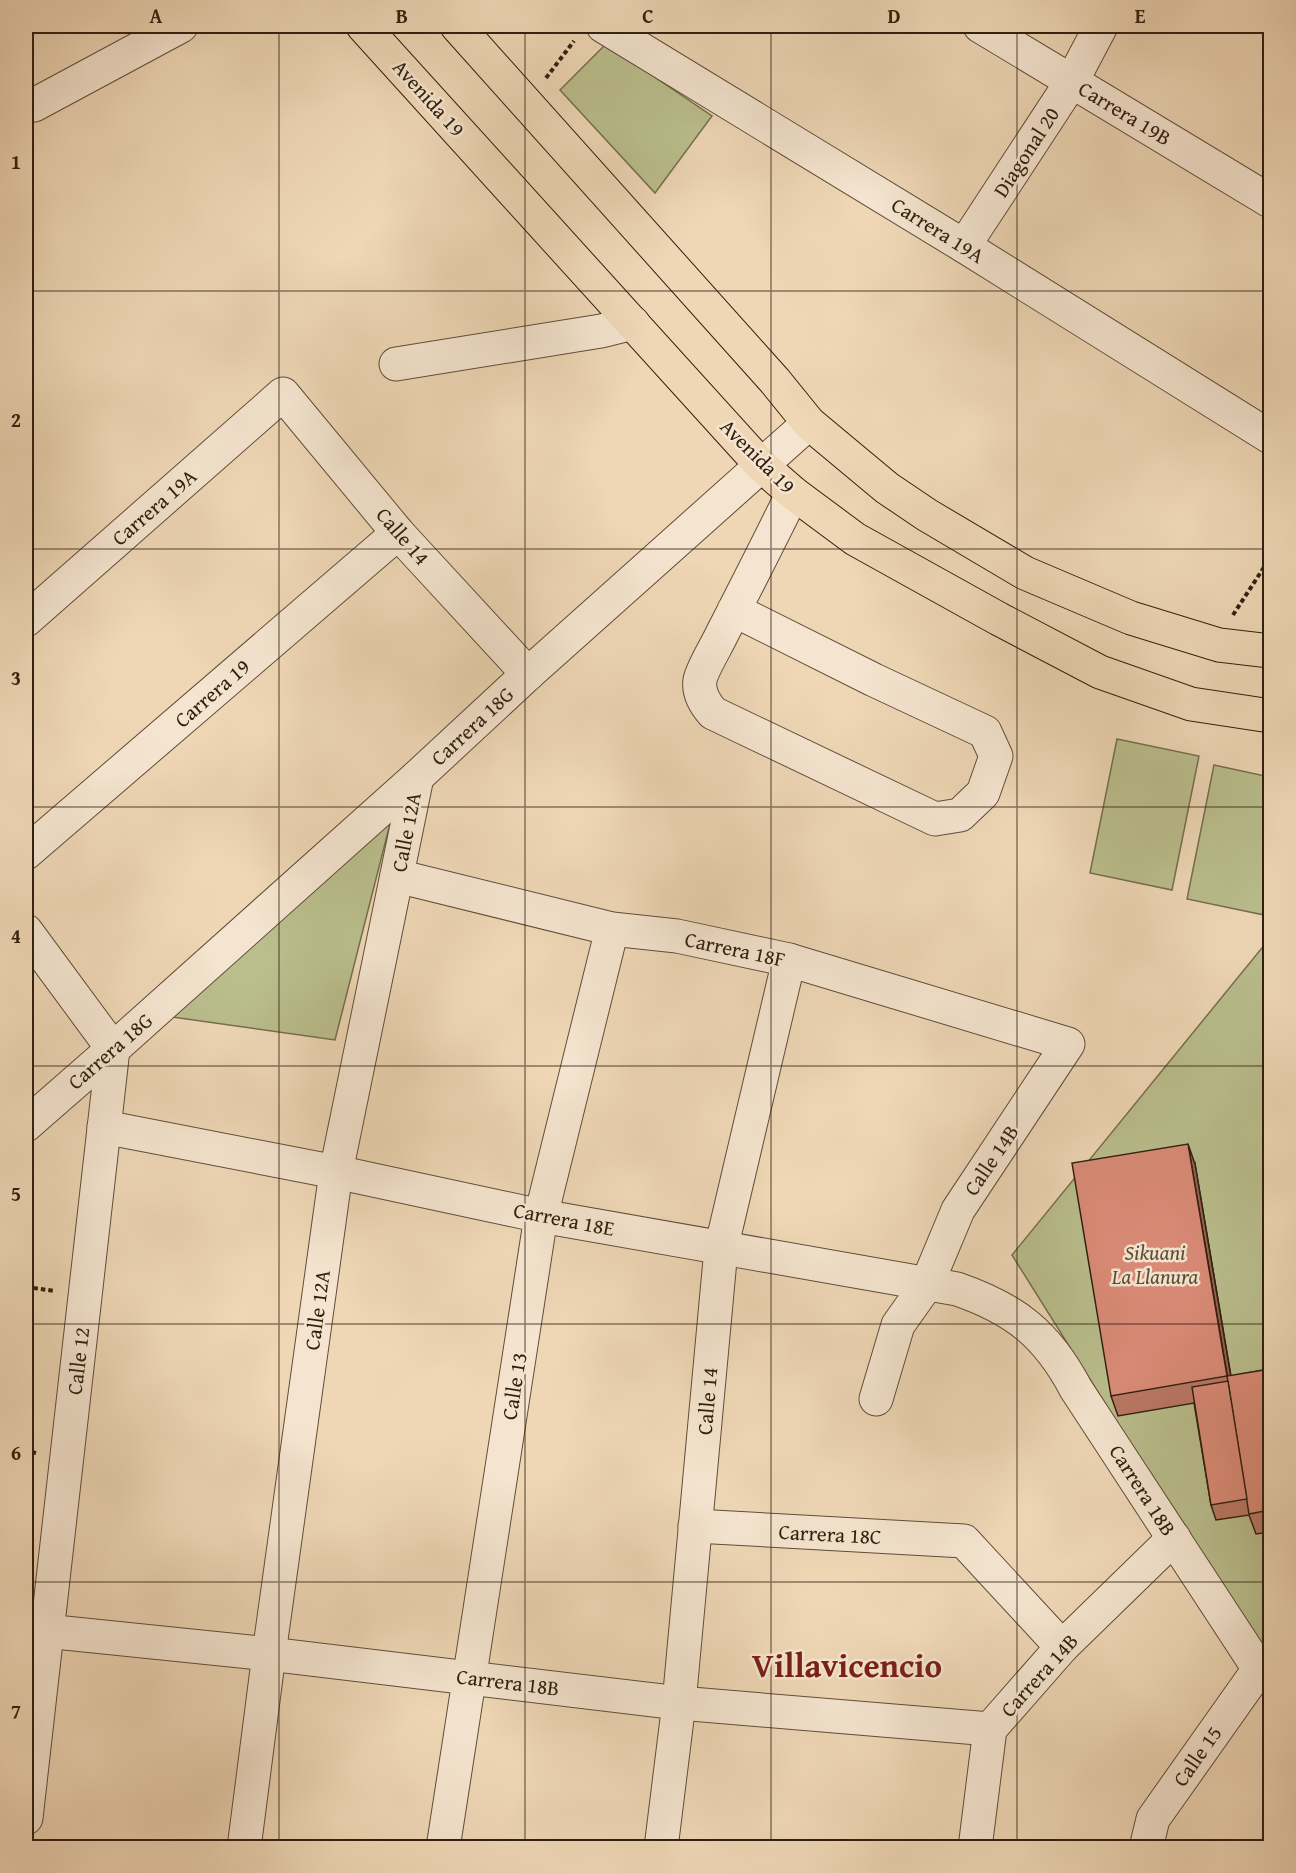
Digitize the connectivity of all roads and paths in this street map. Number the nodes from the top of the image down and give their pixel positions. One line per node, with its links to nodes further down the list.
1 (181, 26): 9 (street)
2 (363, 26): 12 (main road, Avenida 19)
3 (458, 26): 15 (main road)
4 (980, 26): 7 (street, Carrera 19B)
5 (1101, 26): 7 (street, Diagonal 20)
6 (591, 30): 8 (path); 11 (street, Carrera 19A)
7 (1072, 81): 10 (street, Carrera 19B); 11 (street, Diagonal 20)
8 (540, 86)
9 (34, 105)
10 (1270, 201)
11 (964, 246): 16 (street, Carrera 19A)
12 (633, 323): 13 (street); 17 (main road, Avenida 19)
13 (396, 364)
14 (283, 394): 19 (street, Calle 14); 23 (street, Carrera 19A)
15 (809, 423): 17 (street, Carrera 18G); 24 (main road)
16 (1270, 437)
17 (762, 466): 18 (main road, Avenida 19); 25 (street, Carrera 18G)
18 (793, 493): 21 (street); 26 (main road, Avenida 19)
19 (398, 533): 25 (street, Calle 14); 28 (street, Carrera 19)
20 (1270, 558): 22 (path)
21 (734, 610): 21 (street)
22 (1232, 617)
23 (26, 620)
24 (1270, 651)
25 (528, 674): 27 (street, Carrera 18G)
26 (1270, 716)
27 (417, 777): 29 (street, Calle 12A); 34 (street, Carrera 18G)
28 (26, 853)
29 (397, 876): 30 (street, Carrera 18F); 37 (street, Calle 12A)
30 (612, 929): 32 (street, Carrera 18F); 38 (street, Calle 13)
31 (26, 931): 34 (street)
32 (789, 960): 33 (street, Carrera 18F); 39 (street, Calle 14)
33 (1068, 1044): 40 (street, Calle 14B)
34 (113, 1049): 35 (street, Carrera 18G); 36 (street, Calle 12)
35 (26, 1125)
36 (104, 1127): 37 (street, Carrera 18E); 45 (street, Calle 12)
37 (336, 1172): 38 (street, Carrera 18E); 47 (street, Calle 12A)
38 (541, 1216): 39 (street, Carrera 18E); 49 (street, Calle 13)
39 (721, 1249): 40 (street, Carrera 18E); 43 (street, Calle 14)
40 (927, 1284): 41 (street, Carrera 18E); 42 (street, Calle 14B)
41 (1019, 1318): 44 (street, Carrera 18B)
42 (876, 1400)
43 (695, 1526): 46 (street, Carrera 18C); 50 (street, Calle 14)
44 (1174, 1538): 46 (street, Carrera 14B); 48 (street, Carrera 18B)
45 (36, 1630): 47 (street, Carrera 18B); 52 (street, Calle 12)
46 (1062, 1647): 51 (street, Carrera 14B)
47 (269, 1654): 49 (street, Carrera 18B); 53 (street, Calle 12A)
48 (1259, 1669): 57 (street, Calle 15)
49 (468, 1677): 50 (street, Carrera 18B); 54 (street, Calle 13)
50 (679, 1703): 51 (street, Carrera 18B); 55 (street, Calle 14)
51 (990, 1729): 56 (street, Carrera 14B)
52 (26, 1804)
53 (244, 1848)
54 (443, 1848)
55 (661, 1848)
56 (975, 1848)
57 (1146, 1848)

